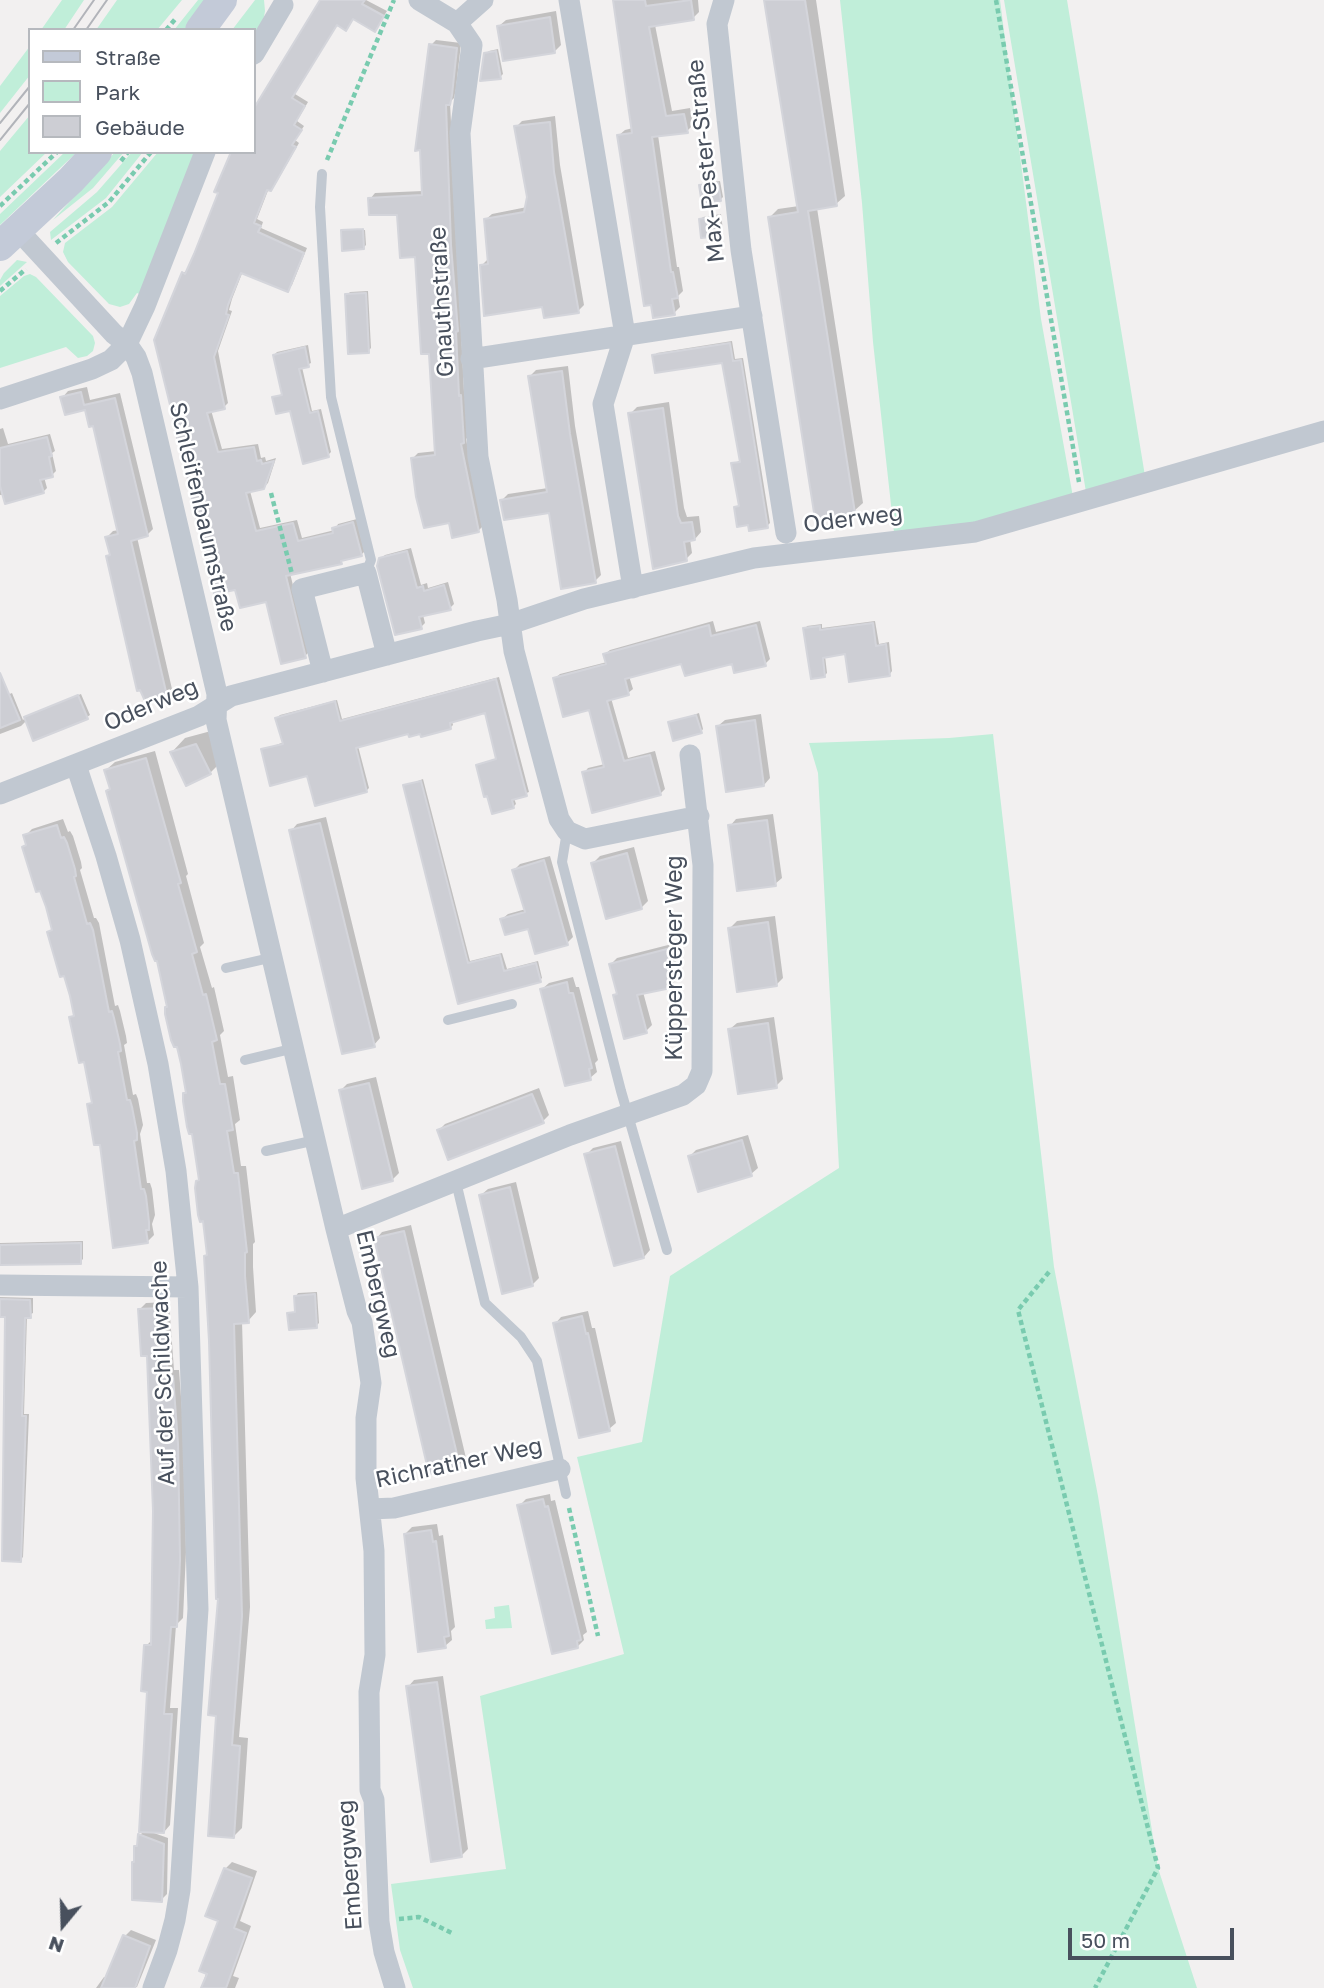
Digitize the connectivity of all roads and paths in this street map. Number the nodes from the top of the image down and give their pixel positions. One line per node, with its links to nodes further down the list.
1 (222, 0): 10 (main road)
2 (394, 0): 16 (path)
3 (419, 0): 9 (street)
4 (483, 0): 9 (street)
5 (569, 0): 22 (street)
6 (724, 0): 21 (street, Max-Pester-Straße)
7 (996, 0): 28 (path)
8 (283, 5): 11 (street)
9 (457, 23): 24 (street, Gnauthstraße)
10 (201, 28)
11 (256, 51)
12 (55, 154): 17 (path)
13 (95, 154): 18 (main road)
14 (149, 154): 19 (path)
15 (204, 154): 23 (street)
16 (322, 174): 30 (lane)
17 (0, 206)
18 (9, 238): 19 (street, Schleifenbaumstraße)
19 (41, 256): 20 (path); 23 (street, Schleifenbaumstraße)
20 (0, 291)
21 (752, 316): 22 (street); 29 (street, Max-Pester-Straße)
22 (625, 335): 24 (street); 31 (street)
23 (127, 344): 25 (street); 36 (street, Schleifenbaumstraße)
24 (471, 359): 33 (street, Gnauthstraße)
25 (0, 399)
26 (1324, 431): 28 (street, Oderweg)
27 (271, 493): 32 (path)
28 (1082, 501): 31 (street, Oderweg)
29 (786, 533)
30 (366, 573): 32 (street); 34 (street)
31 (633, 588): 33 (street, Oderweg)
32 (303, 589): 35 (street)
33 (510, 624): 34 (street, Oderweg); 41 (street, Gnauthstraße)
34 (387, 655): 35 (street, Oderweg)
35 (323, 672): 36 (street, Oderweg)
36 (217, 705): 38 (street, Oderweg); 42 (street, Embergweg)
37 (690, 755): 40 (street, Küppersteger Weg)
38 (76, 765): 39 (street, Oderweg); 56 (street, Auf der Schildwache)
39 (0, 794)
40 (699, 816): 41 (street); 48 (street, Küppersteger Weg)
41 (567, 831): 48 (lane)
42 (274, 957): 43 (lane); 46 (street, Embergweg)
43 (226, 968)
44 (512, 1003): 45 (lane)
45 (448, 1020)
46 (295, 1048): 47 (lane); 49 (street, Embergweg)
47 (245, 1060)
48 (628, 1116): 51 (street, Küppersteger Weg); 53 (lane)
49 (316, 1140): 50 (lane); 52 (street, Embergweg)
50 (266, 1151)
51 (456, 1182): 52 (street, Küppersteger Weg); 57 (lane)
52 (336, 1229): 59 (street, Embergweg)
53 (667, 1250)
54 (1049, 1272): 65 (path)
55 (0, 1284): 56 (street)
56 (188, 1287): 63 (street, Auf der Schildwache)
57 (559, 1469): 58 (lane); 59 (street, Richrather Weg)
58 (566, 1494): 60 (path)
59 (370, 1509): 64 (street, Embergweg)
60 (598, 1636)
61 (419, 1917): 62 (path)
62 (454, 1934)
63 (153, 1988)
64 (395, 1988)
65 (1095, 1988)

